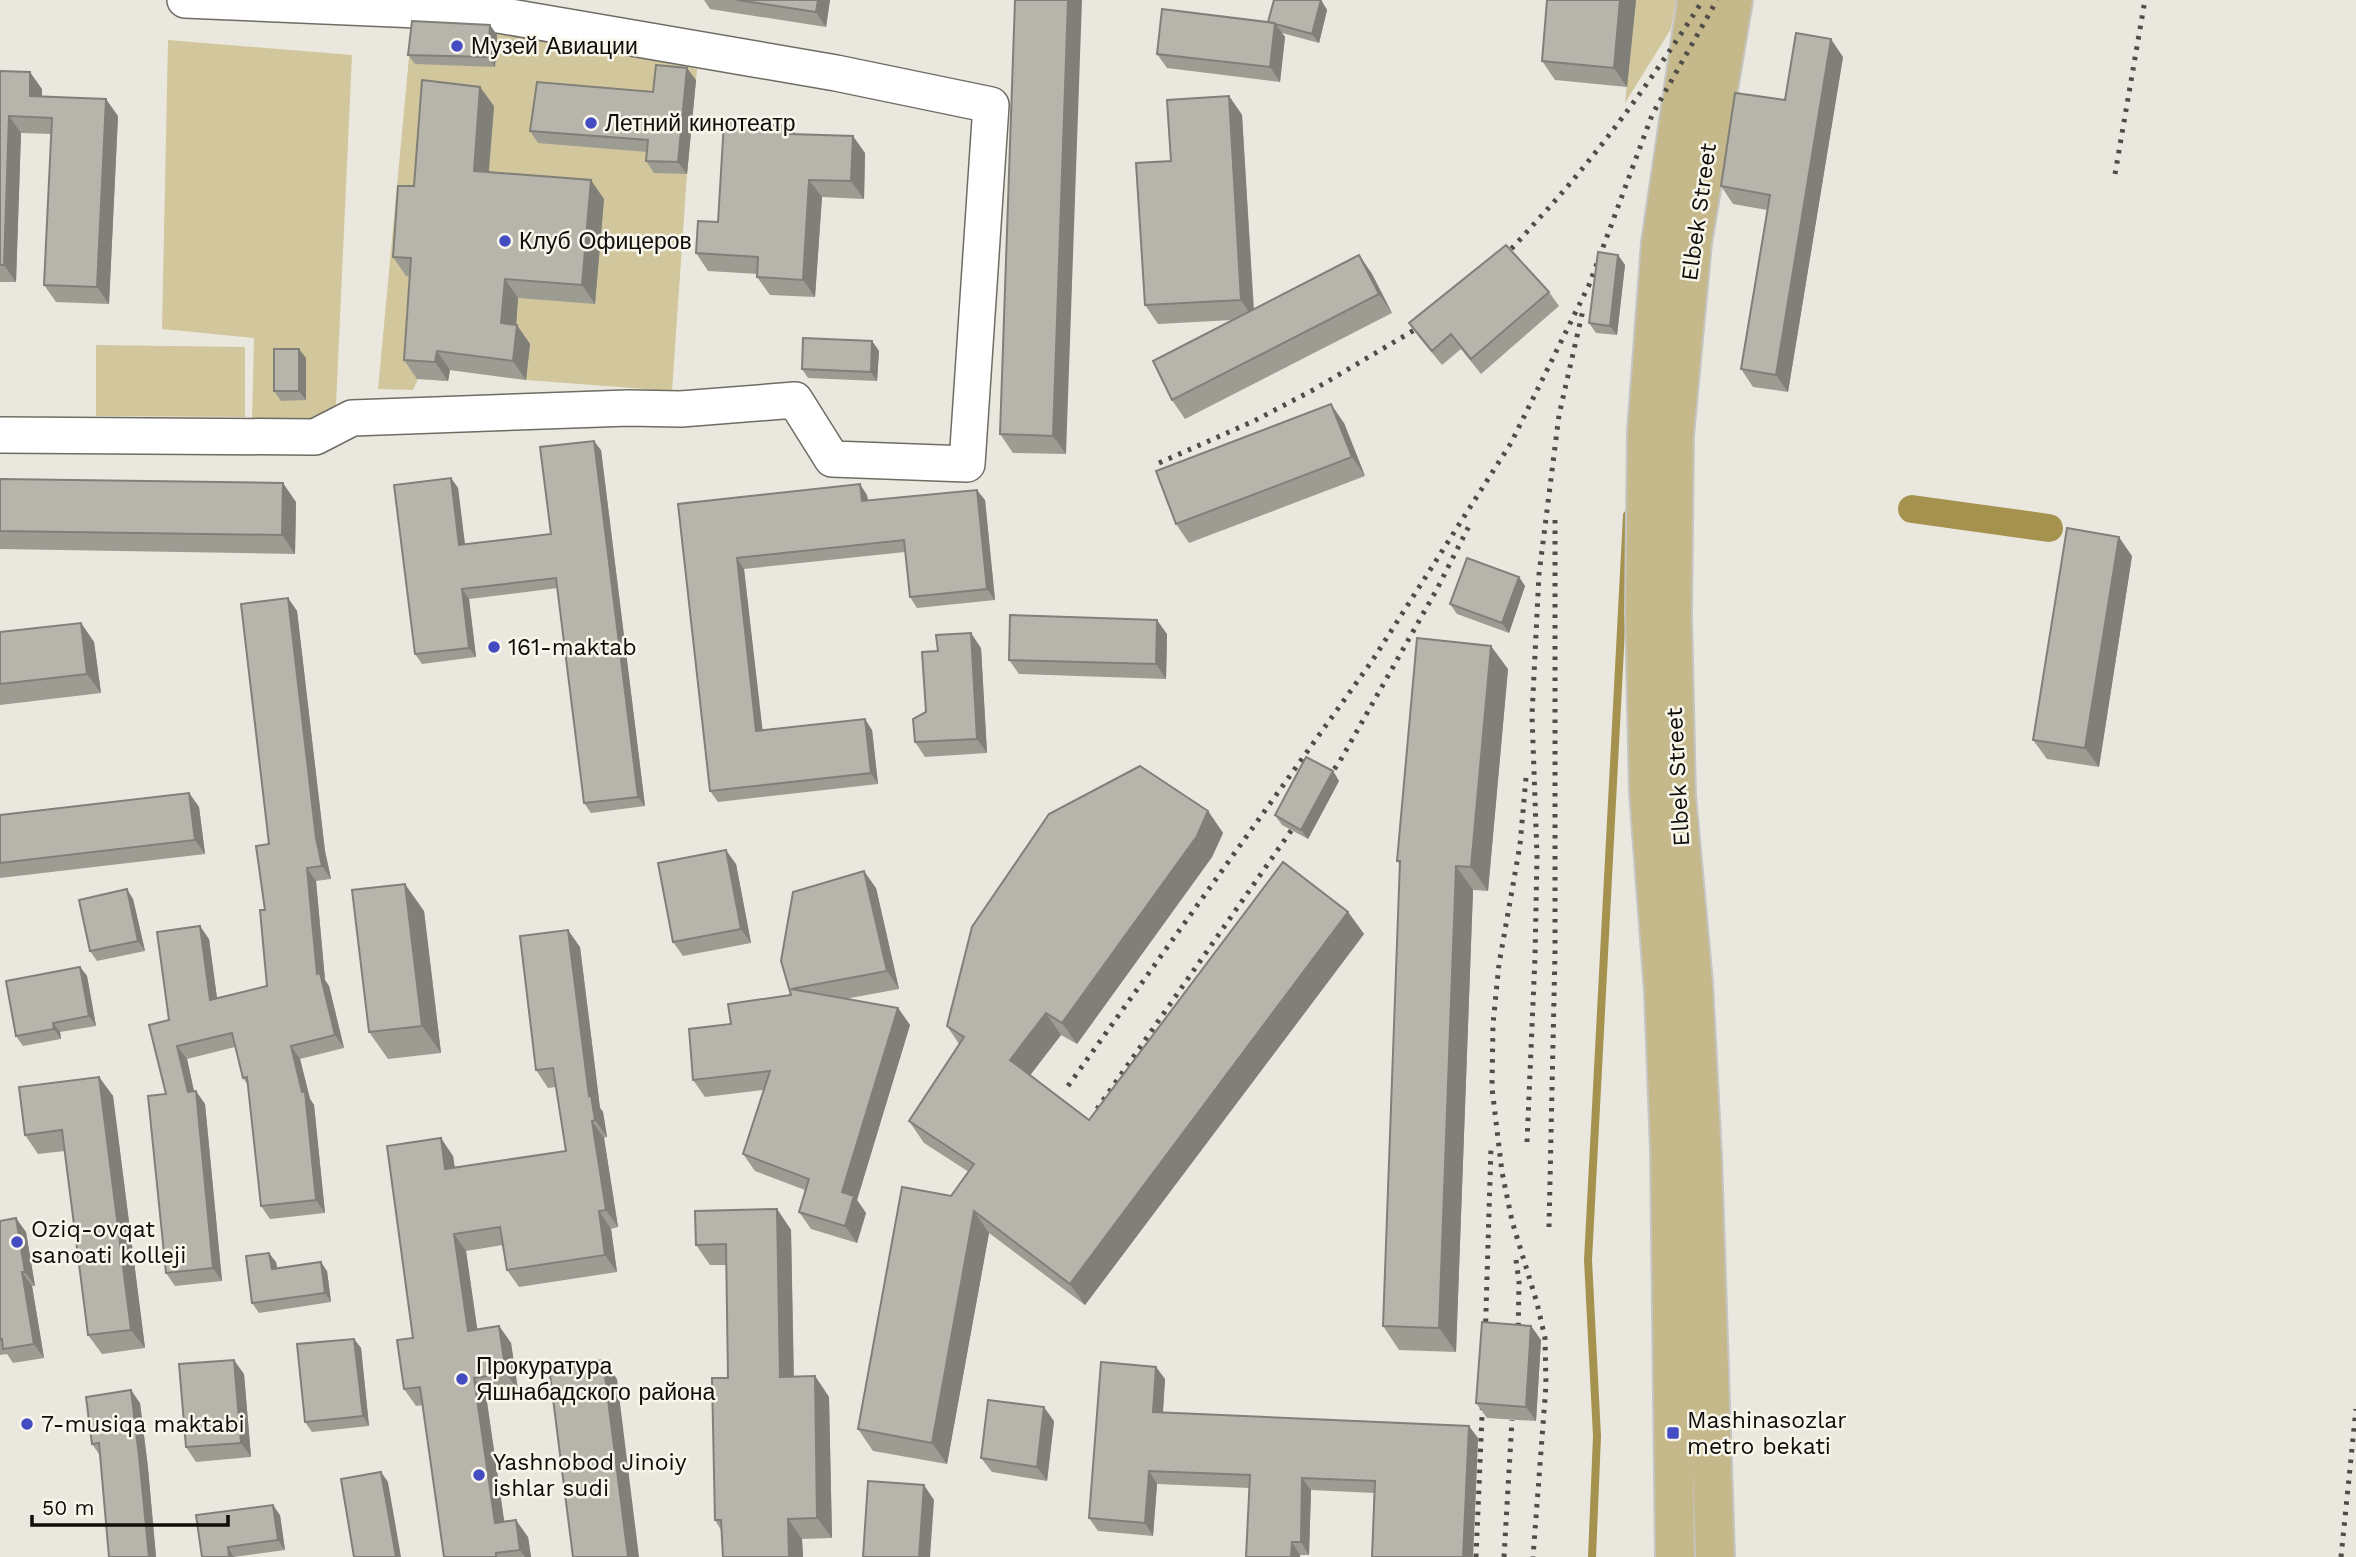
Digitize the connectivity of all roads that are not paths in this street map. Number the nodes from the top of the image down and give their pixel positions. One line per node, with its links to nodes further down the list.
1 (185, 0): 4 (street)
2 (1697, 0): 5 (main road, Elbek Street)
3 (1733, 0): 6 (main road, Elbek Street)
4 (0, 435)
5 (1675, 1557)
6 (1715, 1557)

